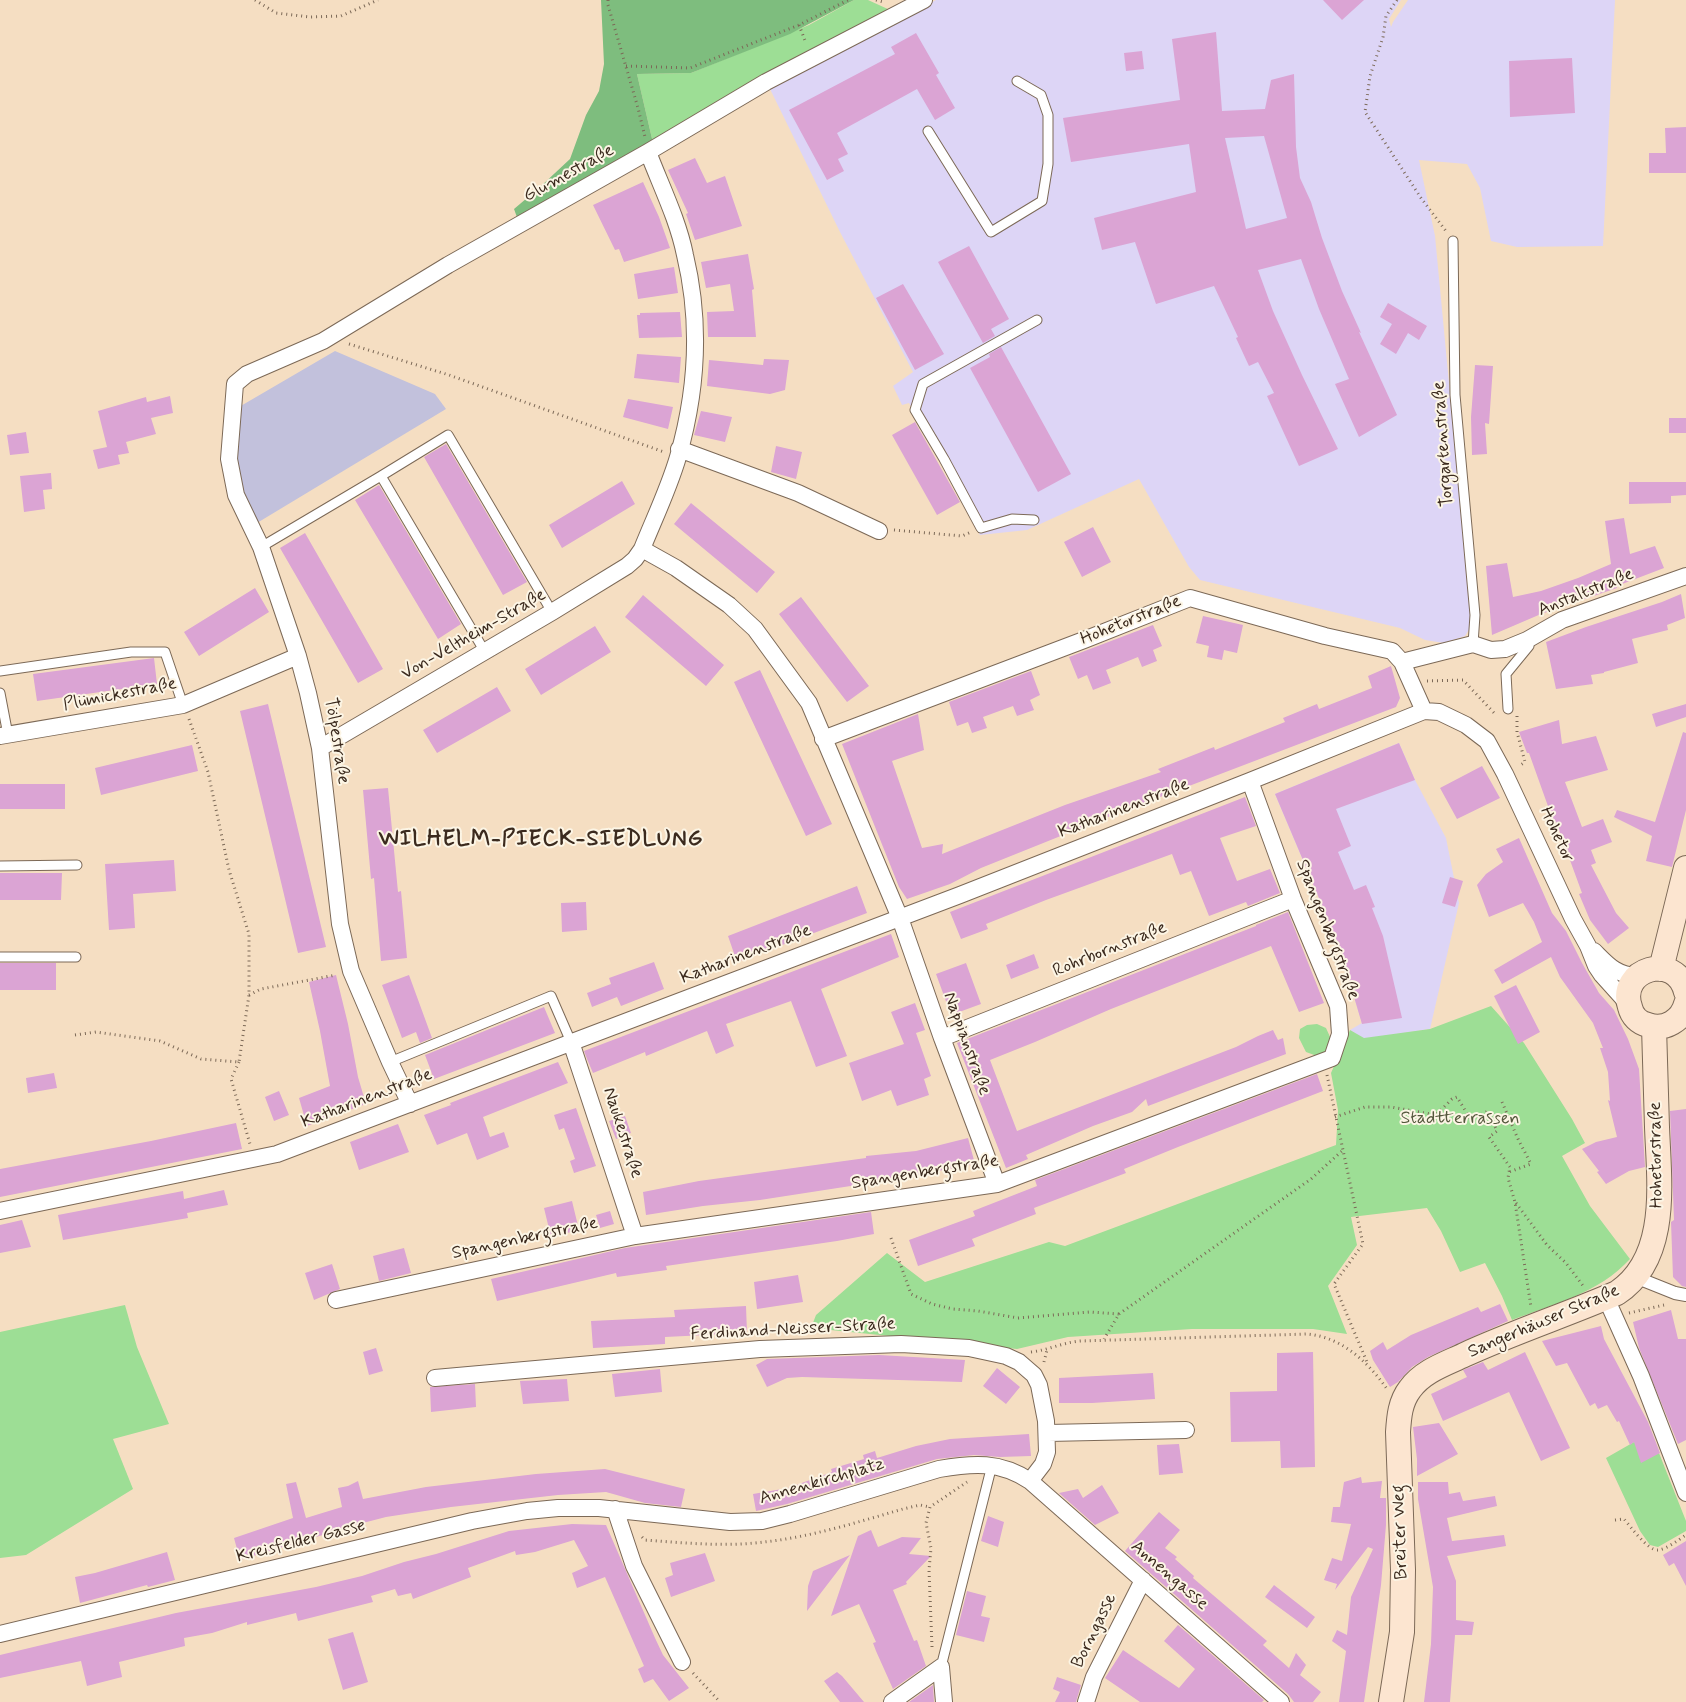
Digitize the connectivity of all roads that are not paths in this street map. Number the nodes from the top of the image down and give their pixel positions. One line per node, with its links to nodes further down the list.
1 (924, 0): 4 (street, Glumestraße)
2 (1017, 81): 3 (lane)
3 (928, 131)
4 (648, 152): 7 (street, Glumestraße); 8 (street)
5 (1453, 240): 17 (lane, Torgartenstraße)
6 (1037, 320): 10 (lane)
7 (235, 384): 12 (street, Tölpestraße)
8 (679, 453): 11 (street); 13 (street)
9 (381, 476): 12 (lane); 15 (lane); 18 (lane)
10 (1034, 520)
11 (879, 531)
12 (261, 547): 19 (street, Tölpestraße)
13 (642, 549): 15 (street, Von-Veltheim-Straße); 27 (street, Nappianstraße)
14 (1686, 576): 16 (street, Anstaltstraße)
15 (552, 612): 18 (street, Von-Veltheim-Straße)
16 (1527, 640): 17 (street, Anstaltstraße); 24 (lane)
17 (1472, 644): 20 (street)
18 (485, 652): 28 (street, Von-Veltheim-Straße)
19 (298, 656): 23 (street, Plümickestraße); 28 (street, Tölpestraße)
20 (1402, 662): 25 (street); 27 (street, Hohetorstraße)
21 (0, 670): 23 (lane)
22 (0, 693): 26 (lane)
23 (183, 705): 26 (street, Plümickestraße)
24 (1508, 709)
25 (1424, 711): 29 (street, Katharinenstraße); 35 (street, Hohetor)
26 (4, 736)
27 (823, 739): 34 (street, Nappianstraße)
28 (320, 748): 45 (street, Tölpestraße)
29 (1250, 781): 33 (street, Spangenbergstraße); 34 (street, Katharinenstraße)
30 (77, 865): 31 (lane)
31 (0, 866)
32 (1686, 868): 38 (main road)
33 (1293, 899): 43 (street, Rohrbornstraße); 47 (street, Spangenbergstraße)
34 (900, 918): 43 (street, Nappianstraße); 44 (street, Katharinenstraße)
35 (1588, 946): 39 (street, Hohetor); 41 (street, Hohetor)
36 (0, 957): 37 (lane)
37 (76, 957)
38 (1661, 968): 39 (main road); 40 (main road)
39 (1637, 976): 41 (main road)
40 (1685, 996): 42 (main road)
41 (1629, 1005): 42 (main road)
42 (1654, 1027): 50 (main road, Hohetorstraße)
43 (942, 1038): 47 (street, Nappianstraße)
44 (571, 1042): 45 (lane); 46 (street, Katharinenstraße); 49 (street, Naukestraße)
45 (390, 1062): 46 (street, Tölpestraße)
46 (410, 1104): 48 (street, Katharinenstraße)
47 (997, 1184): 49 (street, Spangenbergstraße)
48 (0, 1211)
49 (634, 1236): 53 (street, Spangenbergstraße)
50 (1635, 1277): 51 (street, Sangerhäuser Straße); 52 (main road, Sangerhäuser Straße)
51 (1686, 1295)
52 (1606, 1298): 54 (main road, Sangerhäuser Straße); 60 (street)
53 (336, 1300)
54 (1428, 1372): 70 (main road, Breiter Weg)
55 (435, 1378): 57 (street, Ferdinand-Neisser-Straße)
56 (1186, 1430): 57 (street)
57 (1048, 1433): 59 (street, Ferdinand-Neisser-Straße)
58 (992, 1465): 59 (street, Annenkirchplatz); 61 (street, Annenkirchplatz); 65 (lane)
59 (1030, 1481): 62 (street, Annengasse)
60 (1686, 1493)
61 (615, 1509): 63 (street, Kreisfelder Gasse); 64 (street)
62 (1143, 1580): 68 (street, Borngasse); 69 (street, Annengasse)
63 (0, 1634)
64 (682, 1662)
65 (941, 1667): 66 (street); 67 (street)
66 (892, 1702)
67 (944, 1702)
68 (1086, 1702)
69 (1281, 1702)
70 (1391, 1702)

